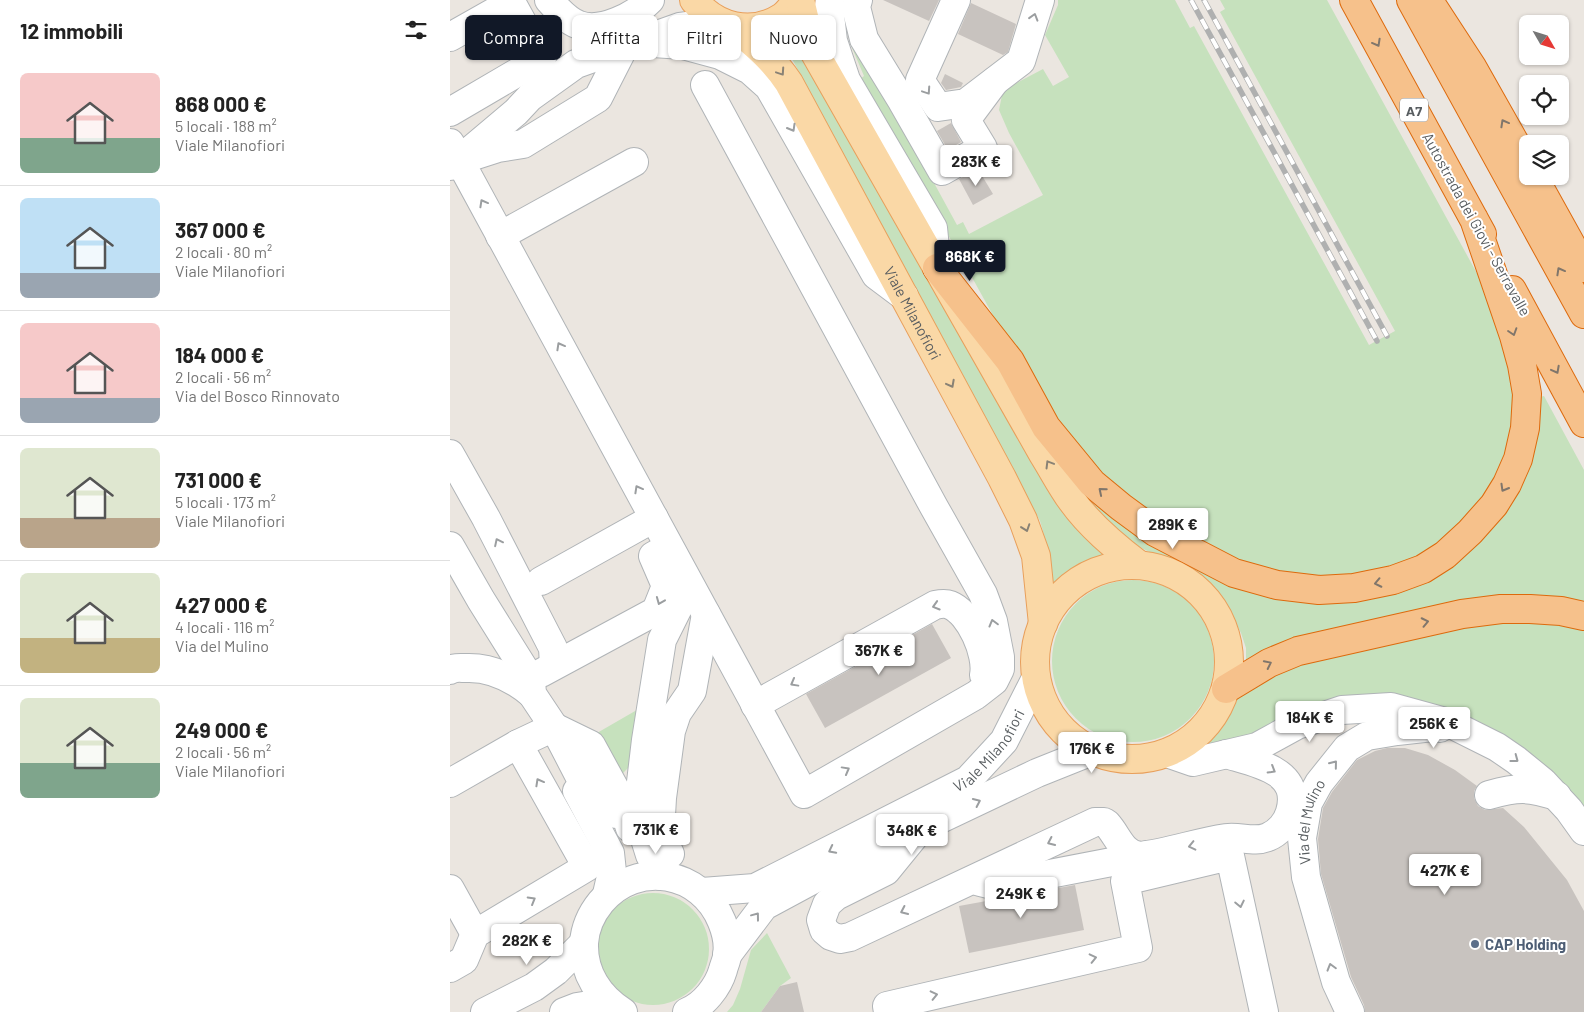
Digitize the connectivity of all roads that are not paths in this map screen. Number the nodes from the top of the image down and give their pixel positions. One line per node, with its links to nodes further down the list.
1 (549, 0): 17 (street)
2 (566, 0): 3 (street)
3 (617, 0)
4 (650, 0): 15 (street)
5 (694, 0): 16 (main road, Viale Milanofiori)
6 (799, 0): 19 (main road); 36 (main road, Viale Milanofiori)
7 (830, 0): 36 (street)
8 (858, 0): 26 (street)
9 (956, 0): 26 (street, one-way to 26)
10 (1040, 0): 26 (street, one-way to 10)
11 (1354, 0): 34 (highway, Autostrada dei Giovi - Serravalle / A7, one-way to 34)
12 (1411, 0): 39 (highway, one-way to 12)
13 (1428, 0): 30 (highway, one-way to 13)
14 (520, 1): 18 (street); 21 (street); 29 (street)
15 (630, 15)
16 (709, 15)
17 (572, 21)
18 (572, 22)
19 (741, 26)
20 (741, 35): 38 (main road, Viale Milanofiori, one-way to 38)
21 (450, 37)
22 (658, 51): 38 (street, one-way to 38)
23 (612, 60): 28 (street)
24 (620, 60): 28 (street)
25 (620, 60): 31 (street)
26 (995, 81)
27 (704, 85): 56 (street, one-way to 27)
28 (540, 96): 31 (street)
29 (450, 112)
30 (1519, 150)
31 (453, 156): 35 (street, one-way to 31)
32 (634, 162): 35 (street)
33 (1538, 185): 37 (highway)
34 (1474, 219): 36 (highway, one-way to 36); 40 (highway, Autostrada dei Giovi - Serravalle / A7, one-way to 40)
35 (500, 236): 42 (street, one-way to 35)
36 (937, 268): 45 (main road, Viale Milanofiori, one-way to 36)
37 (1584, 268)
38 (904, 296): 50 (main road, Viale Milanofiori, one-way to 50)
39 (1584, 314)
40 (1584, 423)
41 (450, 454): 46 (street, one-way to 41)
42 (654, 518): 44 (street); 46 (street)
43 (450, 546): 48 (street)
44 (661, 551): 47 (street); 51 (street, one-way to 51)
45 (1139, 565): 50 (main road, Viale Milanofiori); 55 (main road, Viale Milanofiori)
46 (529, 580): 48 (street); 51 (street)
47 (694, 595): 57 (street); 72 (street); 72 (street)
48 (481, 600): 54 (street)
49 (1584, 616): 55 (highway, one-way to 49)
50 (1042, 624): 53 (main road, Viale Milanofiori)
51 (554, 665): 54 (street)
52 (450, 670): 54 (street)
53 (1036, 678): 61 (main road, Viale Milanofiori); 72 (street, Viale Milanofiori, one-way to 72)
54 (531, 687): 58 (street)
55 (1226, 689): 62 (main road, Viale Milanofiori)
56 (976, 695): 57 (street, one-way to 56); 57 (street, one-way to 57)
57 (755, 705)
58 (554, 727): 60 (street); 67 (street)
59 (1473, 734): 63 (street); 66 (street, one-way to 66); 84 (street, Via del Mulino, one-way to 59)
60 (518, 744): 64 (street); 74 (street, one-way to 60)
61 (1092, 751): 62 (main road, Viale Milanofiori); 68 (street, Viale Milanofiori, one-way to 61)
62 (1167, 753): 63 (street)
63 (1226, 754): 70 (street, one-way to 70)
64 (450, 784)
65 (1489, 795): 66 (street)
66 (1557, 796): 69 (street)
67 (612, 819): 72 (street); 72 (street)
68 (921, 828): 71 (street, one-way to 68); 76 (street, Viale Milanofiori, one-way to 68)
69 (1584, 831)
70 (1150, 855): 71 (street); 71 (street, one-way to 71)
71 (972, 880)
72 (657, 884): 75 (street); 76 (street, Viale Milanofiori)
73 (450, 889): 74 (street)
74 (475, 934): 77 (street)
75 (584, 943): 79 (street); 80 (street)
76 (727, 956): 78 (street, Viale Milanofiori)
77 (450, 968)
78 (698, 1008)
79 (619, 1009): 81 (street)
80 (485, 1012)
81 (564, 1012)
82 (888, 1012): 83 (street, one-way to 83)
83 (1264, 1012)
84 (1350, 1012)

